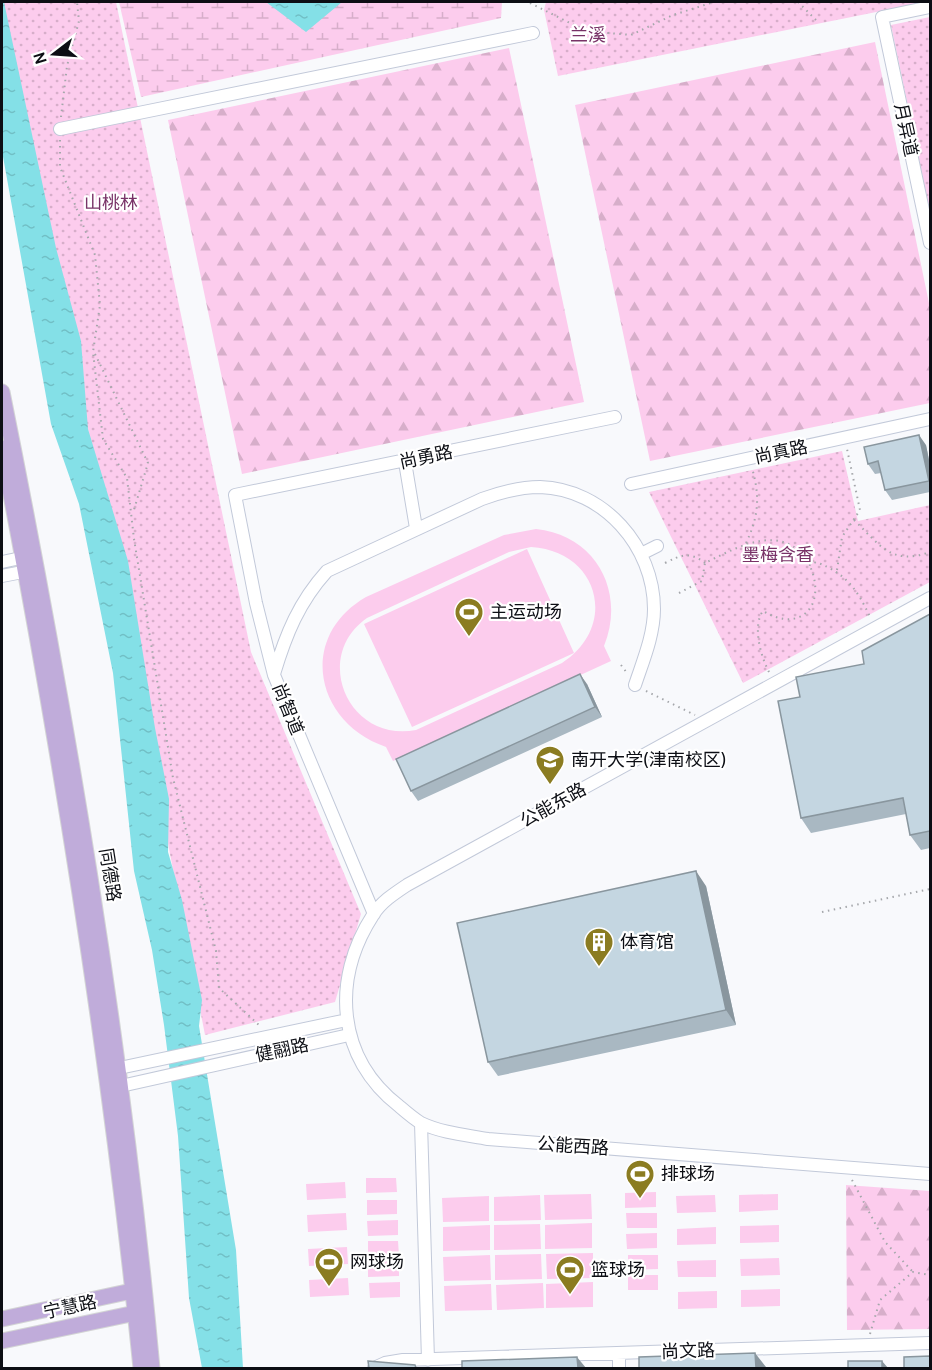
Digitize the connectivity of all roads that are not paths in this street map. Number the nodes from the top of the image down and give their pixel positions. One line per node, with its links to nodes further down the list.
1 (930, 7): 4 (street, 月异道)
2 (532, 33): 3 (street)
3 (60, 129)
4 (930, 243)
5 (2, 392): 16 (main road, 同德路)
6 (615, 417): 9 (street, 尚勇路)
7 (930, 419): 10 (street, 尚真路)
8 (2, 448): 16 (main road, 同德路)
9 (405, 462): 11 (street, 尚勇路); 12 (street)
10 (631, 484)
11 (235, 495): 19 (street, 尚智道)
12 (416, 528): 14 (street); 19 (street)
13 (657, 546): 14 (street)
14 (643, 553): 20 (street)
15 (2, 562): 16 (street)
16 (30, 563): 17 (street); 24 (main road, 同德路)
17 (2, 576)
18 (930, 598): 21 (street, 公能东路)
19 (274, 675): 21 (street, 尚智道)
20 (635, 685)
21 (374, 914): 22 (street, 公能东路)
22 (347, 1020): 23 (street, 公能西路); 24 (street, 健翮路)
23 (349, 1035): 25 (street, 健翮路); 26 (street, 公能西路)
24 (112, 1070): 25 (main road, 同德路)
25 (114, 1087): 28 (main road, 同德路)
26 (421, 1123): 27 (street, 公能西路); 34 (street)
27 (930, 1174)
28 (139, 1289): 29 (main road, 同德路); 30 (main road, 宁慧路)
29 (141, 1312): 31 (main road, 宁慧路); 35 (main road, 同德路); 36 (main road, 同德路)
30 (2, 1319)
31 (2, 1341)
32 (930, 1343): 33 (street, 尚文路)
33 (619, 1354): 34 (street, 尚文路); 38 (street)
34 (428, 1360): 37 (street, 尚文路)
35 (141, 1368)
36 (152, 1368)
37 (374, 1368)
38 (619, 1368)

